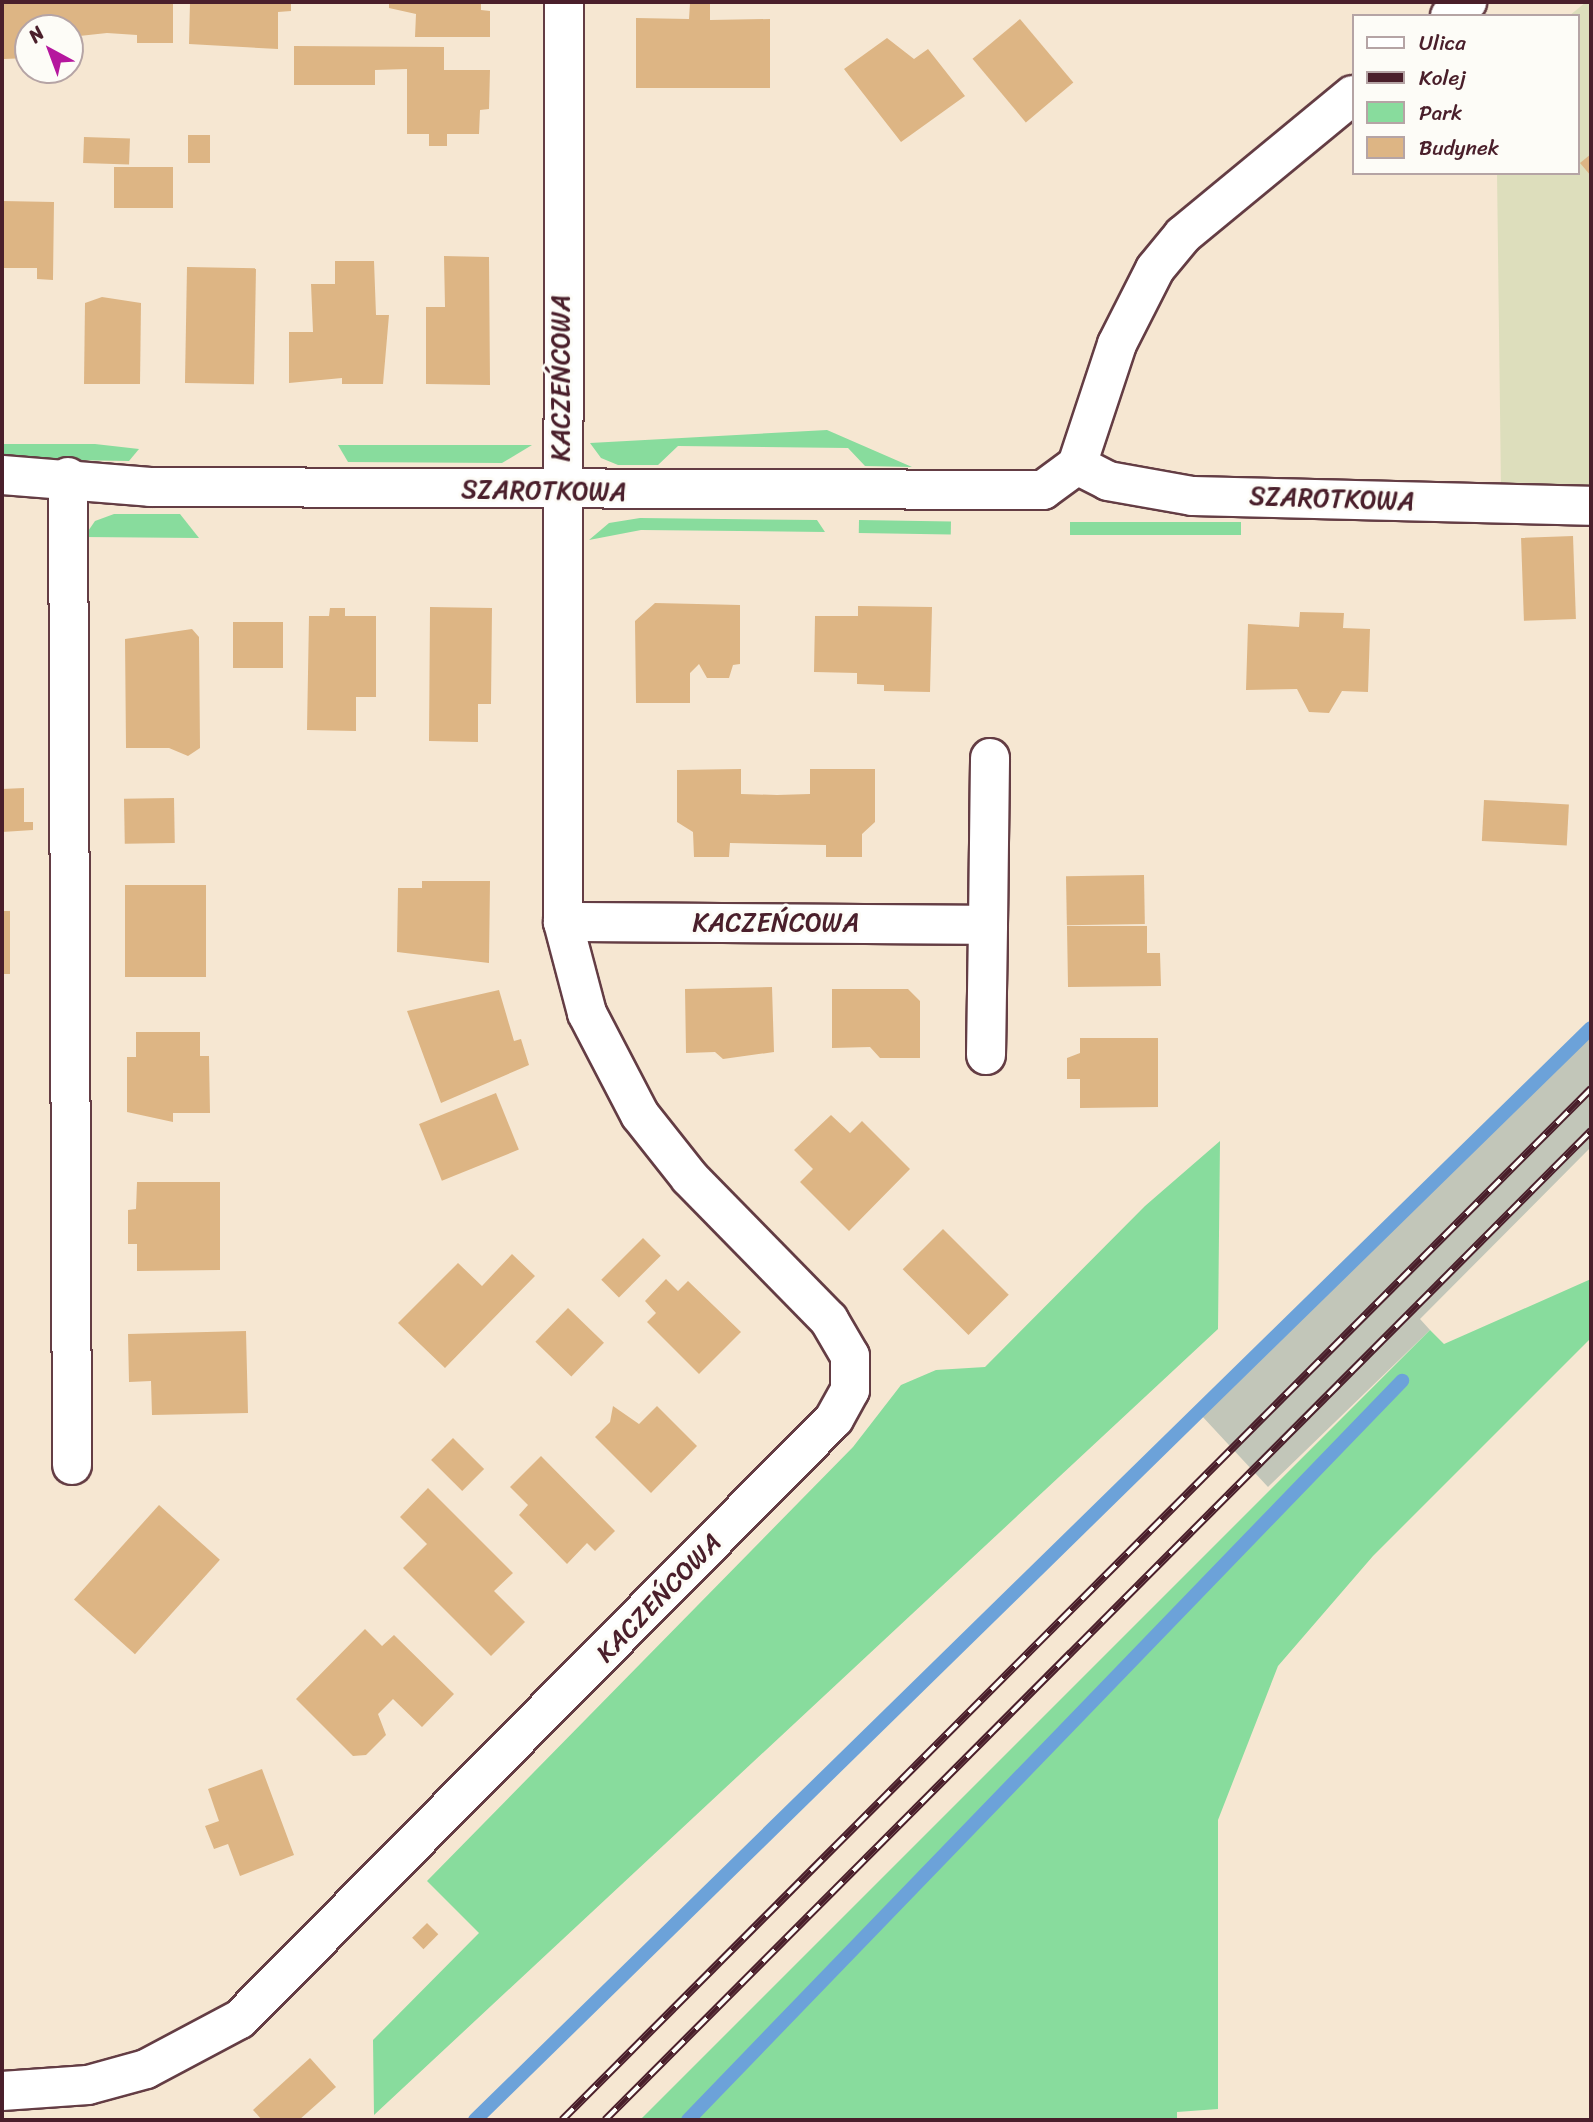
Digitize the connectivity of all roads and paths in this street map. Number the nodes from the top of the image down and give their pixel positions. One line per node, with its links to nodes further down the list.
1 (564, 2): 8 (street, KACZEŃCOWA)
2 (1467, 2): 3 (street)
3 (1452, 14)
4 (1352, 96): 5 (street)
5 (1077, 465): 8 (street, SZAROTKOWA); 9 (street, SZAROTKOWA)
6 (2, 475): 7 (street, SZAROTKOWA)
7 (68, 477): 8 (street, SZAROTKOWA); 14 (street)
8 (561, 491): 11 (street, KACZEŃCOWA)
9 (1591, 506)
10 (990, 758): 12 (street)
11 (563, 922): 12 (street, KACZEŃCOWA); 15 (street, KACZEŃCOWA)
12 (988, 925): 13 (street)
13 (986, 1055)
14 (72, 1465)
15 (2, 2091)

